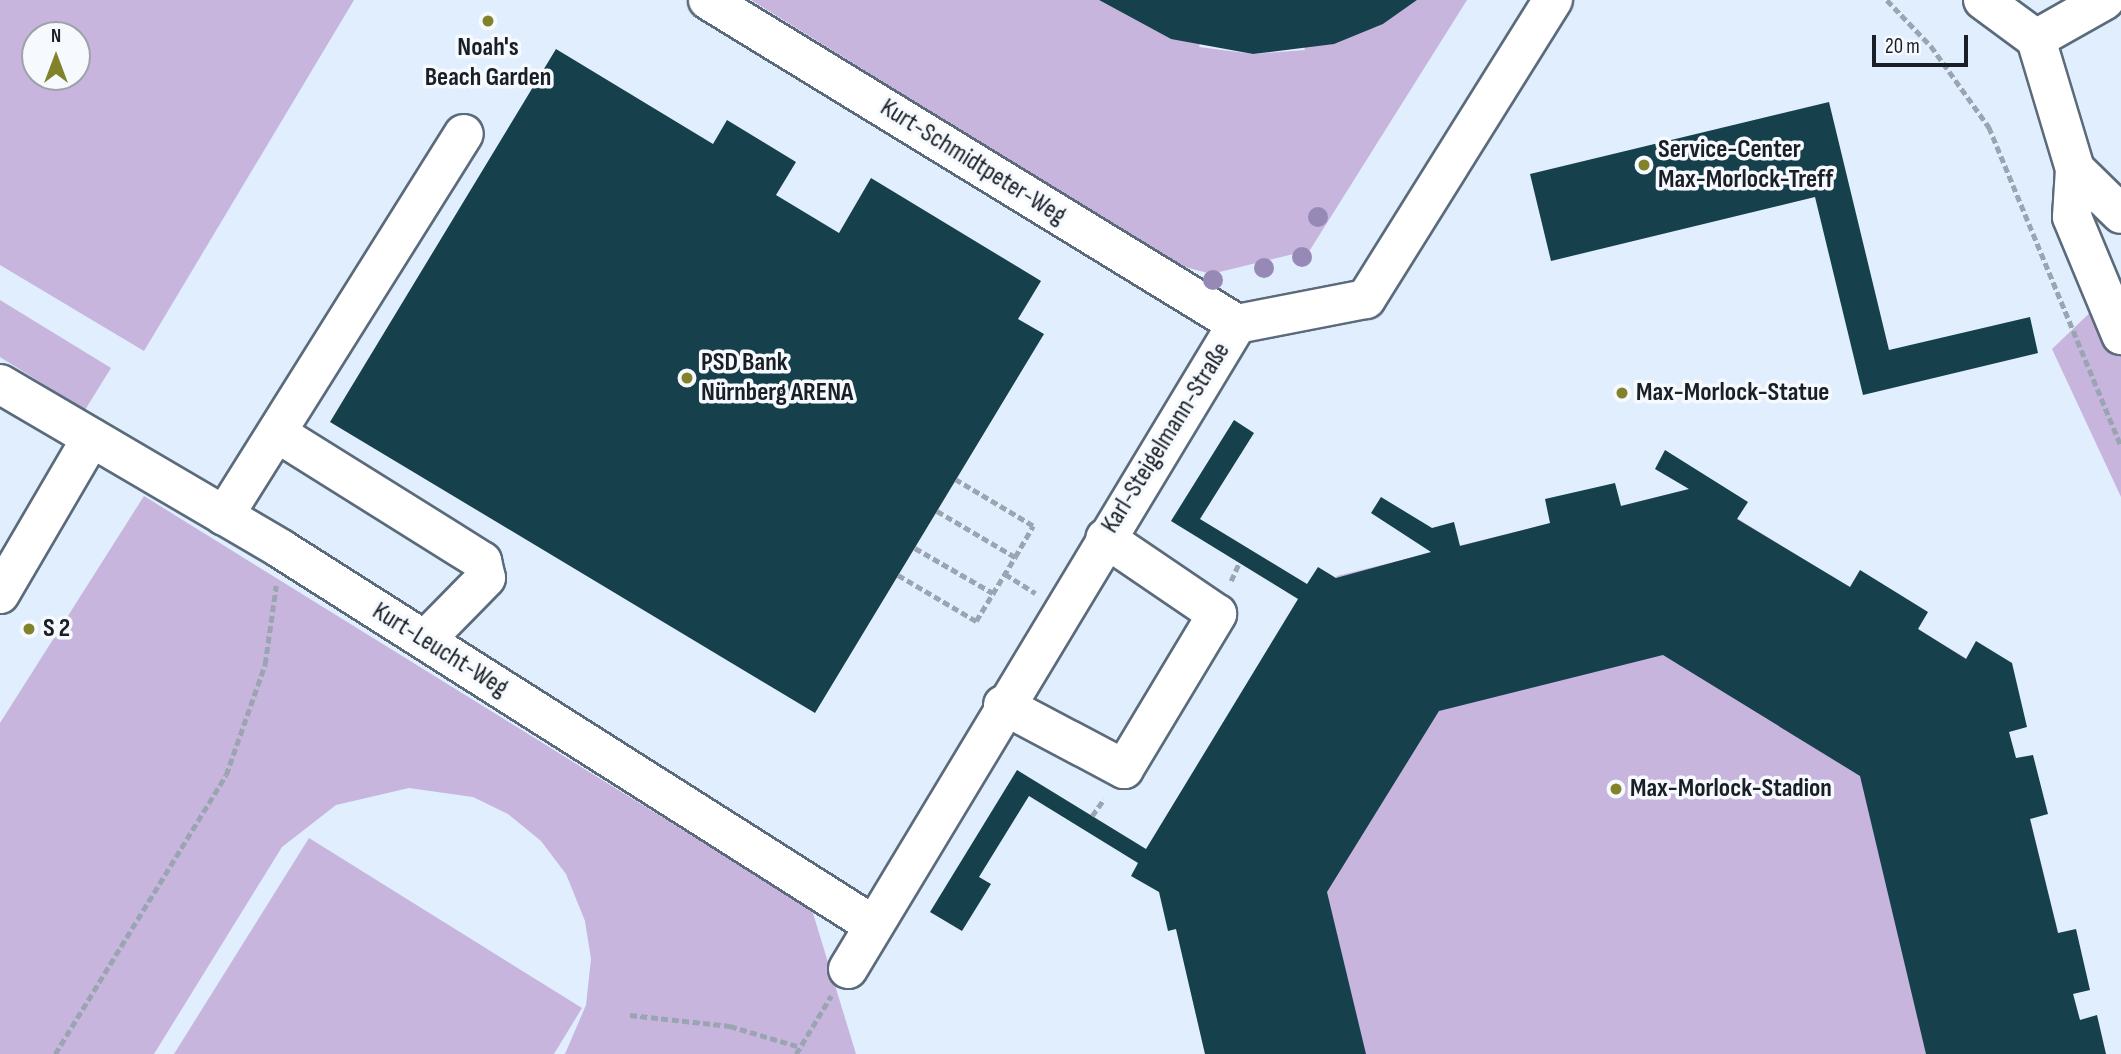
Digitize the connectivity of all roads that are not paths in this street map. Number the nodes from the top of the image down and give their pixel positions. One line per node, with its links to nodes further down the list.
1 (708, 0): 9 (street, Kurt-Schmidtpeter-Weg)
2 (1553, 0): 9 (street, Karl-Steigelmann-Straße)
3 (1983, 0): 5 (street)
4 (2105, 0): 5 (street)
5 (2036, 39): 7 (street)
6 (464, 134): 12 (street)
7 (2075, 169): 8 (street); 10 (street)
8 (2121, 215)
9 (1237, 324): 15 (street, Karl-Steigelmann-Straße)
10 (2121, 335)
11 (0, 384): 13 (street, Kurt-Leucht-Weg)
12 (277, 433): 14 (street); 17 (street)
13 (91, 438): 14 (street, Kurt-Leucht-Weg); 16 (street)
14 (224, 516): 17 (street, Kurt-Leucht-Weg)
15 (1105, 538): 18 (street, Karl-Steigelmann-Straße); 18 (street)
16 (0, 594)
17 (425, 640): 19 (street, Kurt-Leucht-Weg)
18 (1003, 705): 19 (street, Karl-Steigelmann-Straße)
19 (873, 925): 20 (street, Karl-Steigelmann-Straße)
20 (848, 969)

